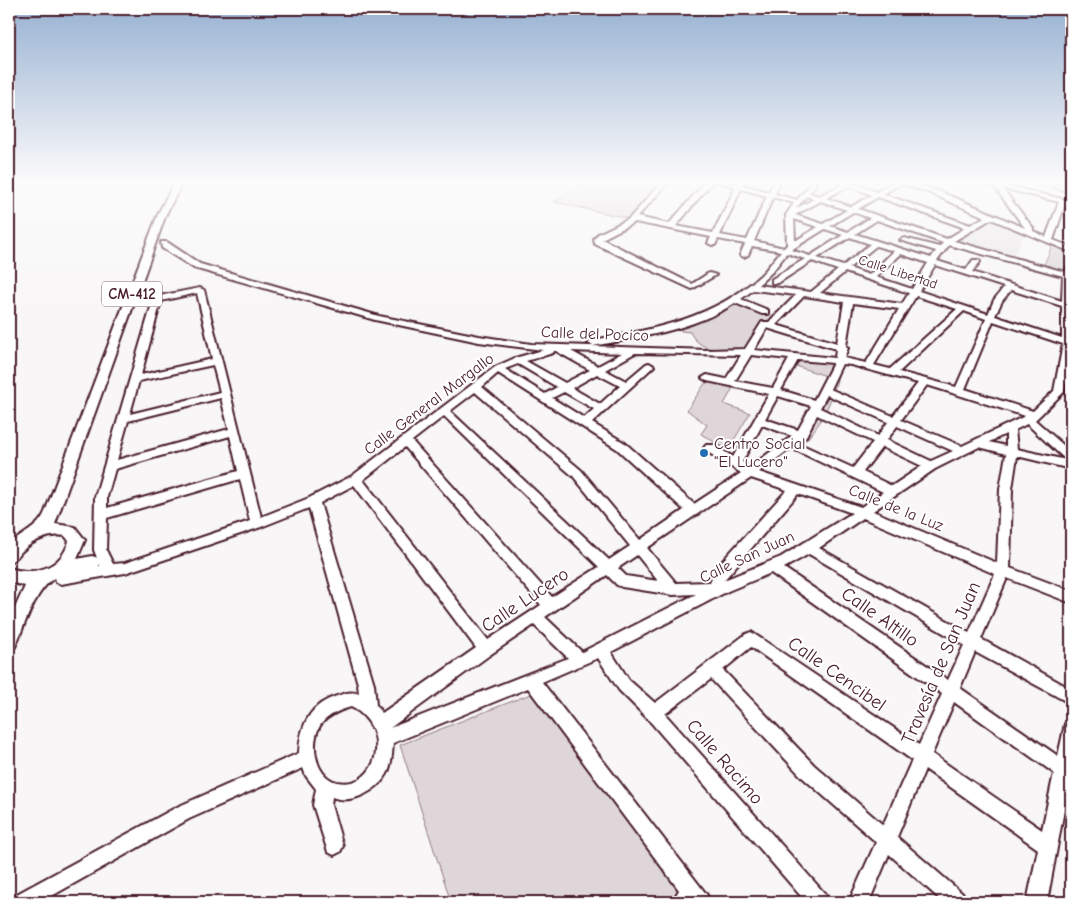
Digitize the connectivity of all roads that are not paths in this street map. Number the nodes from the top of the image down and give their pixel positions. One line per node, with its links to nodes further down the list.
1 (159, 224): 86 (main road, CM-412)
2 (625, 224): 40 (street)
3 (654, 224): 18 (street, Calle Libertad)
4 (674, 224): 18 (street)
5 (722, 224): 22 (street)
6 (759, 224): 28 (street)
7 (789, 224): 29 (street)
8 (816, 224): 17 (street)
9 (828, 224): 17 (street)
10 (867, 224): 21 (street)
11 (895, 224): 25 (street)
12 (959, 224): 19 (street)
13 (978, 224): 19 (street)
14 (1010, 224): 20 (street)
15 (1025, 224): 20 (street)
16 (1055, 224): 24 (street)
17 (824, 226): 21 (street); 29 (street)
18 (671, 227): 22 (street, Calle Libertad)
19 (971, 228): 25 (street)
20 (1031, 232): 24 (street)
21 (849, 235): 26 (street); 34 (street)
22 (714, 240): 28 (street, Calle Libertad)
23 (904, 240): 30 (street)
24 (1049, 240): 31 (street)
25 (948, 242): 30 (street); 38 (street)
26 (874, 243): 32 (street); 37 (street)
27 (164, 244): 57 (street, Calle del Pocico)
28 (750, 244): 29 (street, Calle Libertad); 33 (street)
29 (788, 248): 34 (street, Calle Libertad); 41 (street, Calle General Margallo)
30 (940, 250): 35 (street)
31 (1071, 250)
32 (899, 251): 35 (street); 42 (street)
33 (744, 255)
34 (810, 258): 37 (street, Calle Libertad); 41 (street)
35 (933, 262): 39 (street); 45 (street)
36 (976, 262): 39 (street)
37 (843, 269): 42 (street, Calle Libertad); 47 (street)
38 (1069, 271): 50 (street, Calle San Juan)
39 (967, 273): 43 (street)
40 (712, 275)
41 (765, 275): 44 (street, Calle General Margallo)
42 (870, 278): 45 (street, Calle Libertad)
43 (1009, 286): 50 (street); 54 (street)
44 (751, 287): 46 (street); 48 (street, Calle General Margallo)
45 (914, 292): 51 (street); 52 (street, Calle Libertad)
46 (802, 294): 47 (street); 55 (street)
47 (813, 295): 49 (street)
48 (734, 300): 53 (street); 57 (street, Calle General Margallo)
49 (849, 300): 51 (street); 58 (street)
50 (1069, 300): 56 (street, Calle San Juan)
51 (904, 307): 67 (street)
52 (963, 308): 54 (street, Calle Libertad); 70 (street)
53 (765, 312)
54 (990, 317): 56 (street, Calle Libertad); 81 (street)
55 (768, 325): 58 (street); 61 (street)
56 (1069, 342): 75 (street, Calle San Juan)
57 (571, 347): 59 (street, Calle General Margallo); 60 (street, Calle del Pocico)
58 (843, 348): 65 (street)
59 (560, 349): 63 (street, Calle General Margallo); 69 (street)
60 (636, 350): 61 (street, Calle del Pocico); 69 (street)
61 (748, 352): 62 (street, Calle del Pocico); 73 (street)
62 (796, 356): 65 (street, Calle del Pocico); 80 (street)
63 (518, 360): 68 (street, Calle General Margallo); 78 (street)
64 (218, 361): 72 (street); 72 (street); 82 (street)
65 (840, 361): 67 (street, Calle del Pocico); 79 (street, Calle Lucero)
66 (649, 366): 77 (street)
67 (868, 367): 70 (street, Calle del Pocico)
68 (498, 369): 76 (street, Calle General Margallo); 83 (street)
69 (598, 370): 77 (street); 78 (street)
70 (892, 373): 74 (street, Calle del Pocico)
71 (707, 378): 73 (street)
72 (134, 379): 89 (street)
73 (730, 381): 80 (street)
74 (924, 382): 81 (street, Calle del Pocico); 90 (street)
75 (1066, 384): 88 (street, Calle San Juan)
76 (475, 386): 87 (street, Calle General Margallo); 120 (street)
77 (627, 386): 85 (street)
78 (565, 388): 83 (street); 85 (street)
79 (824, 390): 84 (street, Calle Lucero); 90 (street)
80 (777, 392): 84 (street); 91 (street)
81 (959, 392): 88 (street, Calle del Pocico)
82 (226, 394): 89 (street); 94 (street)
83 (545, 398): 92 (street)
84 (815, 407): 95 (street, Calle Lucero); 97 (street)
85 (601, 409): 92 (street)
86 (90, 410): 118 (main road, CM-412); 119 (main road, CM-412)
87 (443, 410): 96 (street, Calle General Margallo); 126 (street)
88 (1031, 418): 93 (street, Calle San Juan); 102 (street)
89 (123, 419): 105 (street)
90 (896, 420): 97 (street); 100 (street)
91 (760, 421): 95 (street); 103 (street)
92 (585, 423): 114 (street)
93 (1008, 429): 98 (street, Calle San Juan); 101 (street, Travesía de San Juan)
94 (234, 431): 105 (street); 107 (street)
95 (796, 439): 108 (street, Calle Lucero); 109 (street)
96 (405, 440): 110 (street, Calle General Margallo); 134 (street)
97 (880, 440): 106 (street); 109 (street)
98 (976, 443): 100 (street, Calle San Juan); 101 (street)
99 (710, 448): 103 (street, Calle de la Luz)
100 (961, 450): 106 (street, Calle San Juan)
101 (1012, 453): 104 (street); 128 (street, Travesía de San Juan)
102 (1071, 458)
103 (736, 464): 108 (street, Calle de la Luz)
104 (1071, 465)
105 (110, 466): 116 (street)
106 (931, 466): 112 (street, Calle San Juan)
107 (245, 473): 116 (street); 117 (street)
108 (750, 473): 111 (street, Calle de la Luz); 114 (street, Calle Lucero)
109 (856, 473): 112 (street)
110 (356, 478): 113 (street, Calle General Margallo); 139 (street)
111 (796, 488): 115 (street, Calle de la Luz); 131 (street)
112 (892, 491): 115 (street, Calle San Juan)
113 (313, 501): 117 (street, Calle General Margallo); 146 (street)
114 (694, 510): 120 (street, Calle Lucero)
115 (862, 512): 121 (street, Calle San Juan); 128 (street, Calle de la Luz)
116 (100, 515): 127 (street)
117 (257, 524): 127 (street, Calle General Margallo)
118 (70, 531): 119 (main road, CM-412); 122 (main road, CM-412)
119 (36, 535): 123 (main road, CM-412)
120 (639, 547): 126 (street, Calle Lucero); 132 (street)
121 (809, 548): 125 (street, Calle San Juan); 138 (street)
122 (73, 553): 124 (main road); 129 (main road)
123 (9, 556)
124 (92, 563): 127 (street); 129 (main road)
125 (773, 567): 131 (street, Calle San Juan); 144 (street, Calle Altillo)
126 (608, 568): 132 (street); 134 (street, Calle Lucero)
127 (109, 571): 129 (street, Calle General Margallo)
128 (1003, 571): 133 (street, Calle de la Luz); 138 (street, Travesía de San Juan)
129 (57, 572): 130 (main road); 137 (main road)
130 (11, 577): 136 (main road)
131 (723, 587): 132 (street); 140 (street, Calle San Juan)
132 (673, 589)
133 (1071, 597)
134 (551, 606): 135 (street, Calle Lucero)
135 (535, 617): 139 (street, Calle Lucero); 141 (street)
136 (9, 634)
137 (9, 641)
138 (972, 642): 144 (street, Travesía de San Juan); 145 (street)
139 (486, 649): 149 (street, Calle Lucero)
140 (601, 650): 141 (street, Calle San Juan); 147 (street, Calle Racimo)
141 (580, 660): 143 (street, Calle San Juan)
142 (712, 669): 147 (street); 151 (street, Calle Cencibel); 154 (street)
143 (532, 681): 149 (street, Calle San Juan); 157 (street)
144 (950, 691): 151 (street, Travesía de San Juan); 152 (street, Calle Altillo)
145 (1071, 697)
146 (368, 708): 149 (street); 150 (street)
147 (654, 713): 159 (street, Calle Racimo)
148 (1071, 730): 152 (street)
149 (383, 731): 153 (street)
150 (308, 757): 153 (street); 158 (street)
151 (922, 758): 154 (street, Travesía de San Juan); 155 (street, Calle Cencibel)
152 (1062, 769): 155 (street)
153 (325, 787): 156 (street)
154 (886, 841): 160 (street, Travesía de San Juan); 161 (street)
155 (1049, 845): 162 (street)
156 (334, 846)
157 (690, 898)
158 (22, 902)
159 (819, 902)
160 (859, 902)
161 (957, 902)
162 (1037, 902)

